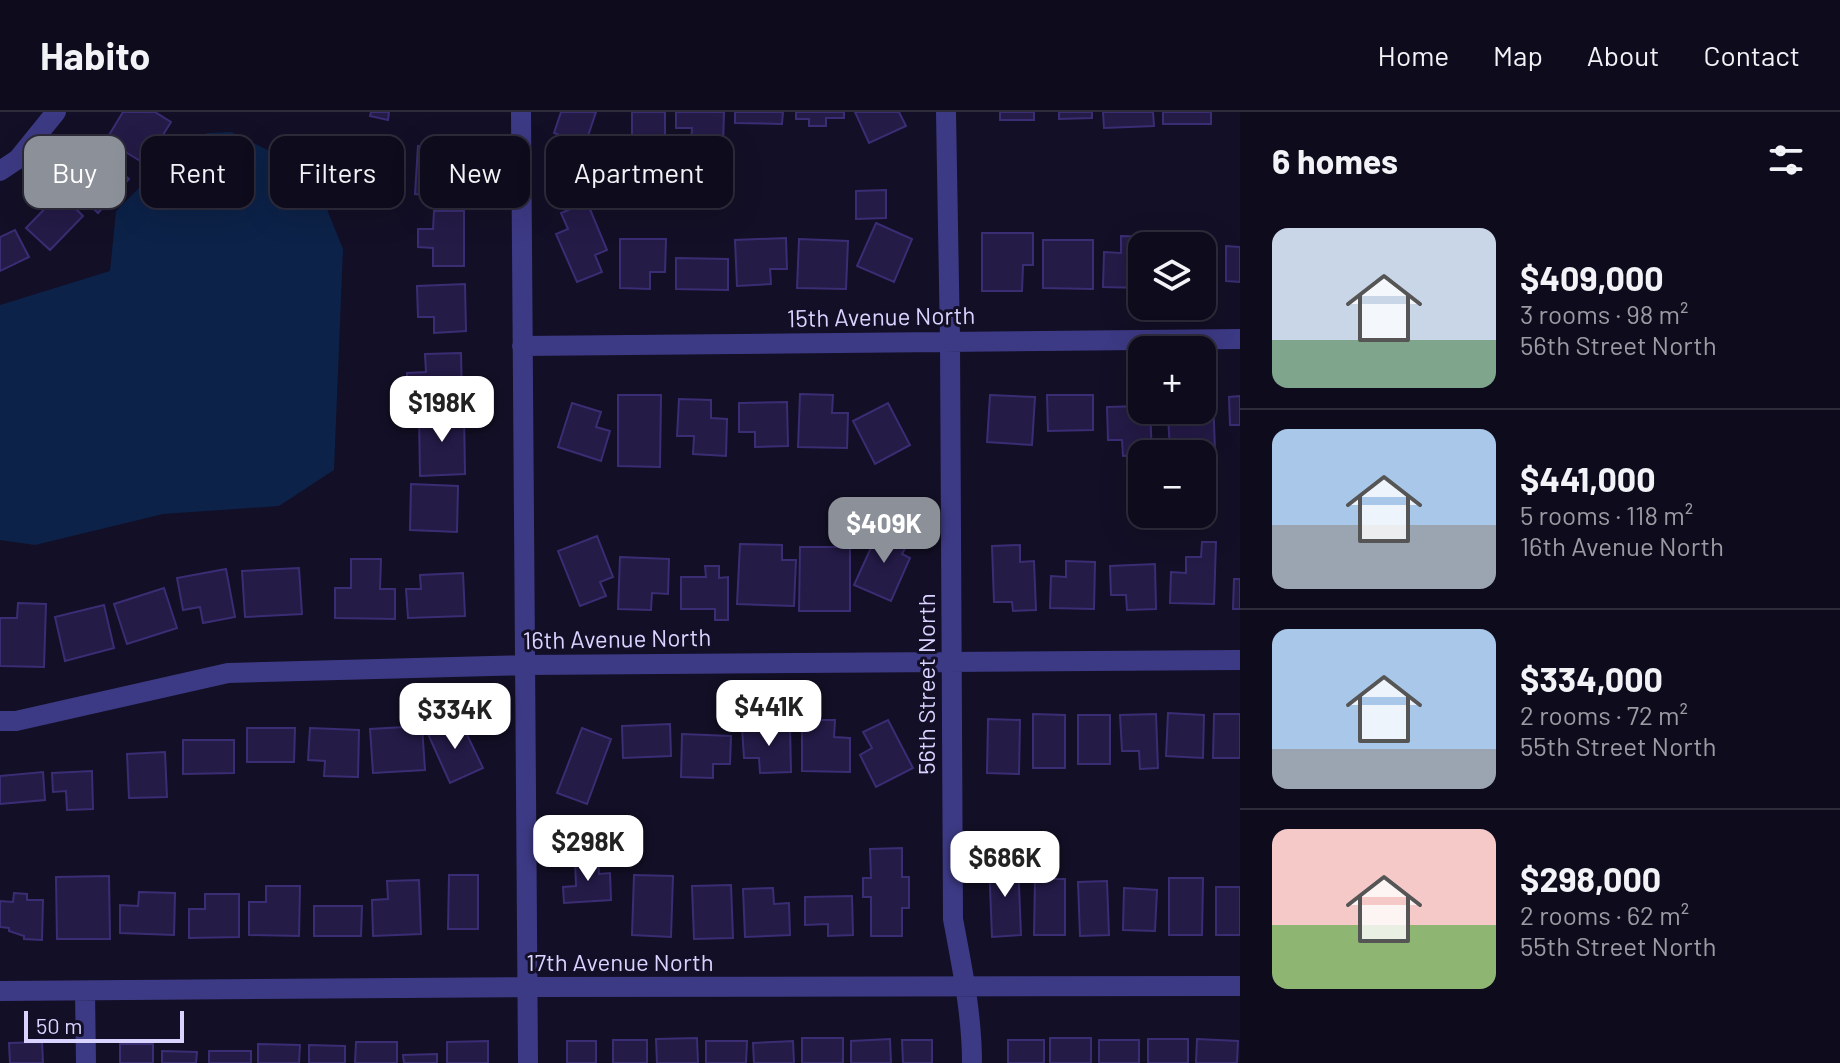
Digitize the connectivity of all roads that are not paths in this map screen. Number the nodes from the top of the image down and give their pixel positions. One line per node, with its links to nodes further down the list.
1 (56, 112): 4 (street)
2 (521, 112): 7 (street)
3 (946, 112): 6 (street, 56th Street North)
4 (0, 171)
5 (1240, 339): 6 (street, 15th Avenue North)
6 (950, 341): 7 (street, 15th Avenue North); 9 (street, 56th Street North)
7 (522, 346): 10 (street)
8 (1240, 660): 9 (street, 16th Avenue North)
9 (950, 661): 10 (street, 16th Avenue North); 12 (street, 56th Street North)
10 (525, 665): 11 (street, 16th Avenue North); 14 (street)
11 (0, 721)
12 (966, 986): 13 (street, 17th Avenue North); 14 (street, 17th Avenue North); 19 (street, 56th Street North)
13 (1240, 986)
14 (527, 987): 16 (street, 17th Avenue North); 18 (street)
15 (0, 991): 16 (street, 17th Avenue North)
16 (85, 991): 17 (street)
17 (86, 1063)
18 (528, 1063)
19 (972, 1063)

